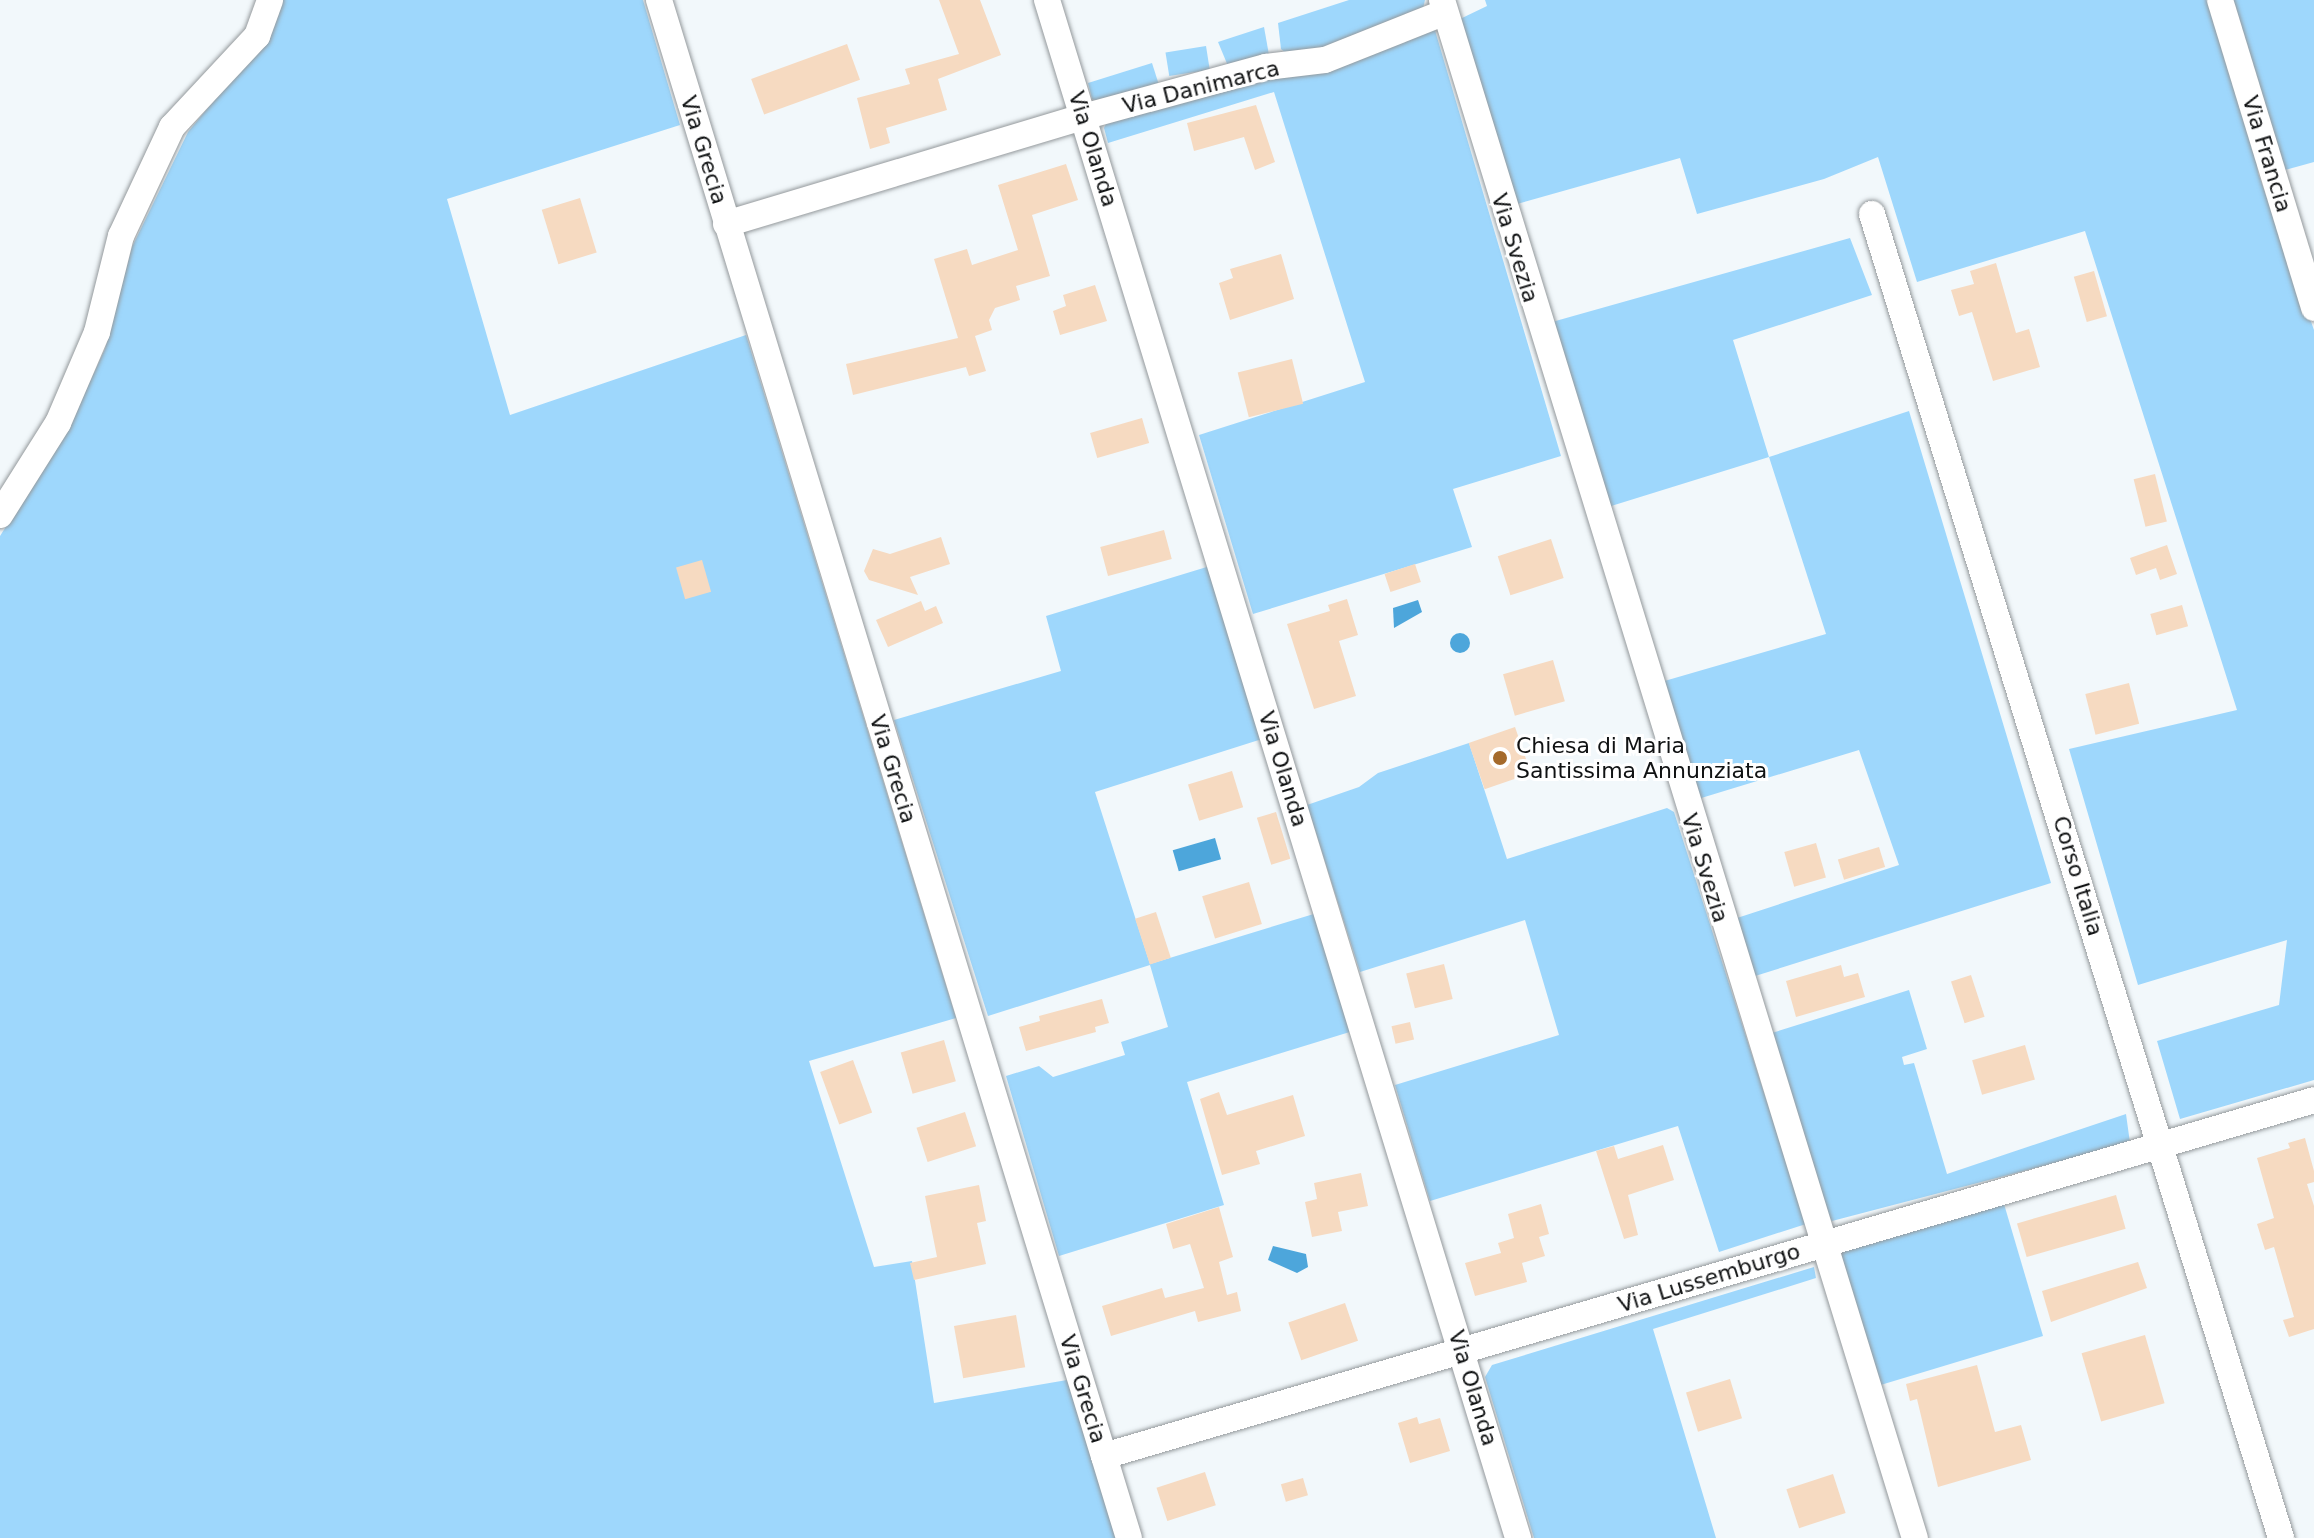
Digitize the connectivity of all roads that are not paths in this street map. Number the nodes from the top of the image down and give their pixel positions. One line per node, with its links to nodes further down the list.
1 (270, 0): 10 (street)
2 (659, 0): 8 (street, Via Grecia)
3 (1047, 0): 6 (street, Via Olanda)
4 (2220, 0): 9 (street, Via Francia)
5 (1442, 6): 6 (street, Via Danimarca); 13 (street, Via Svezia)
6 (1083, 117): 8 (street, Via Danimarca); 14 (street, Via Olanda)
7 (1872, 214): 12 (street, Corso Italia)
8 (726, 224): 15 (street, Via Grecia)
9 (2314, 308)
10 (0, 515)
11 (2314, 1100): 12 (street, Via Lussemburgo)
12 (2161, 1144): 13 (street, Via Lussemburgo); 19 (street, Corso Italia)
13 (1820, 1244): 14 (street, Via Lussemburgo); 18 (street, Via Svezia)
14 (1462, 1353): 15 (street, Via Lussemburgo); 17 (street, Via Olanda)
15 (1104, 1456): 16 (street, Via Grecia)
16 (1129, 1538)
17 (1518, 1538)
18 (1915, 1538)
19 (2281, 1538)

